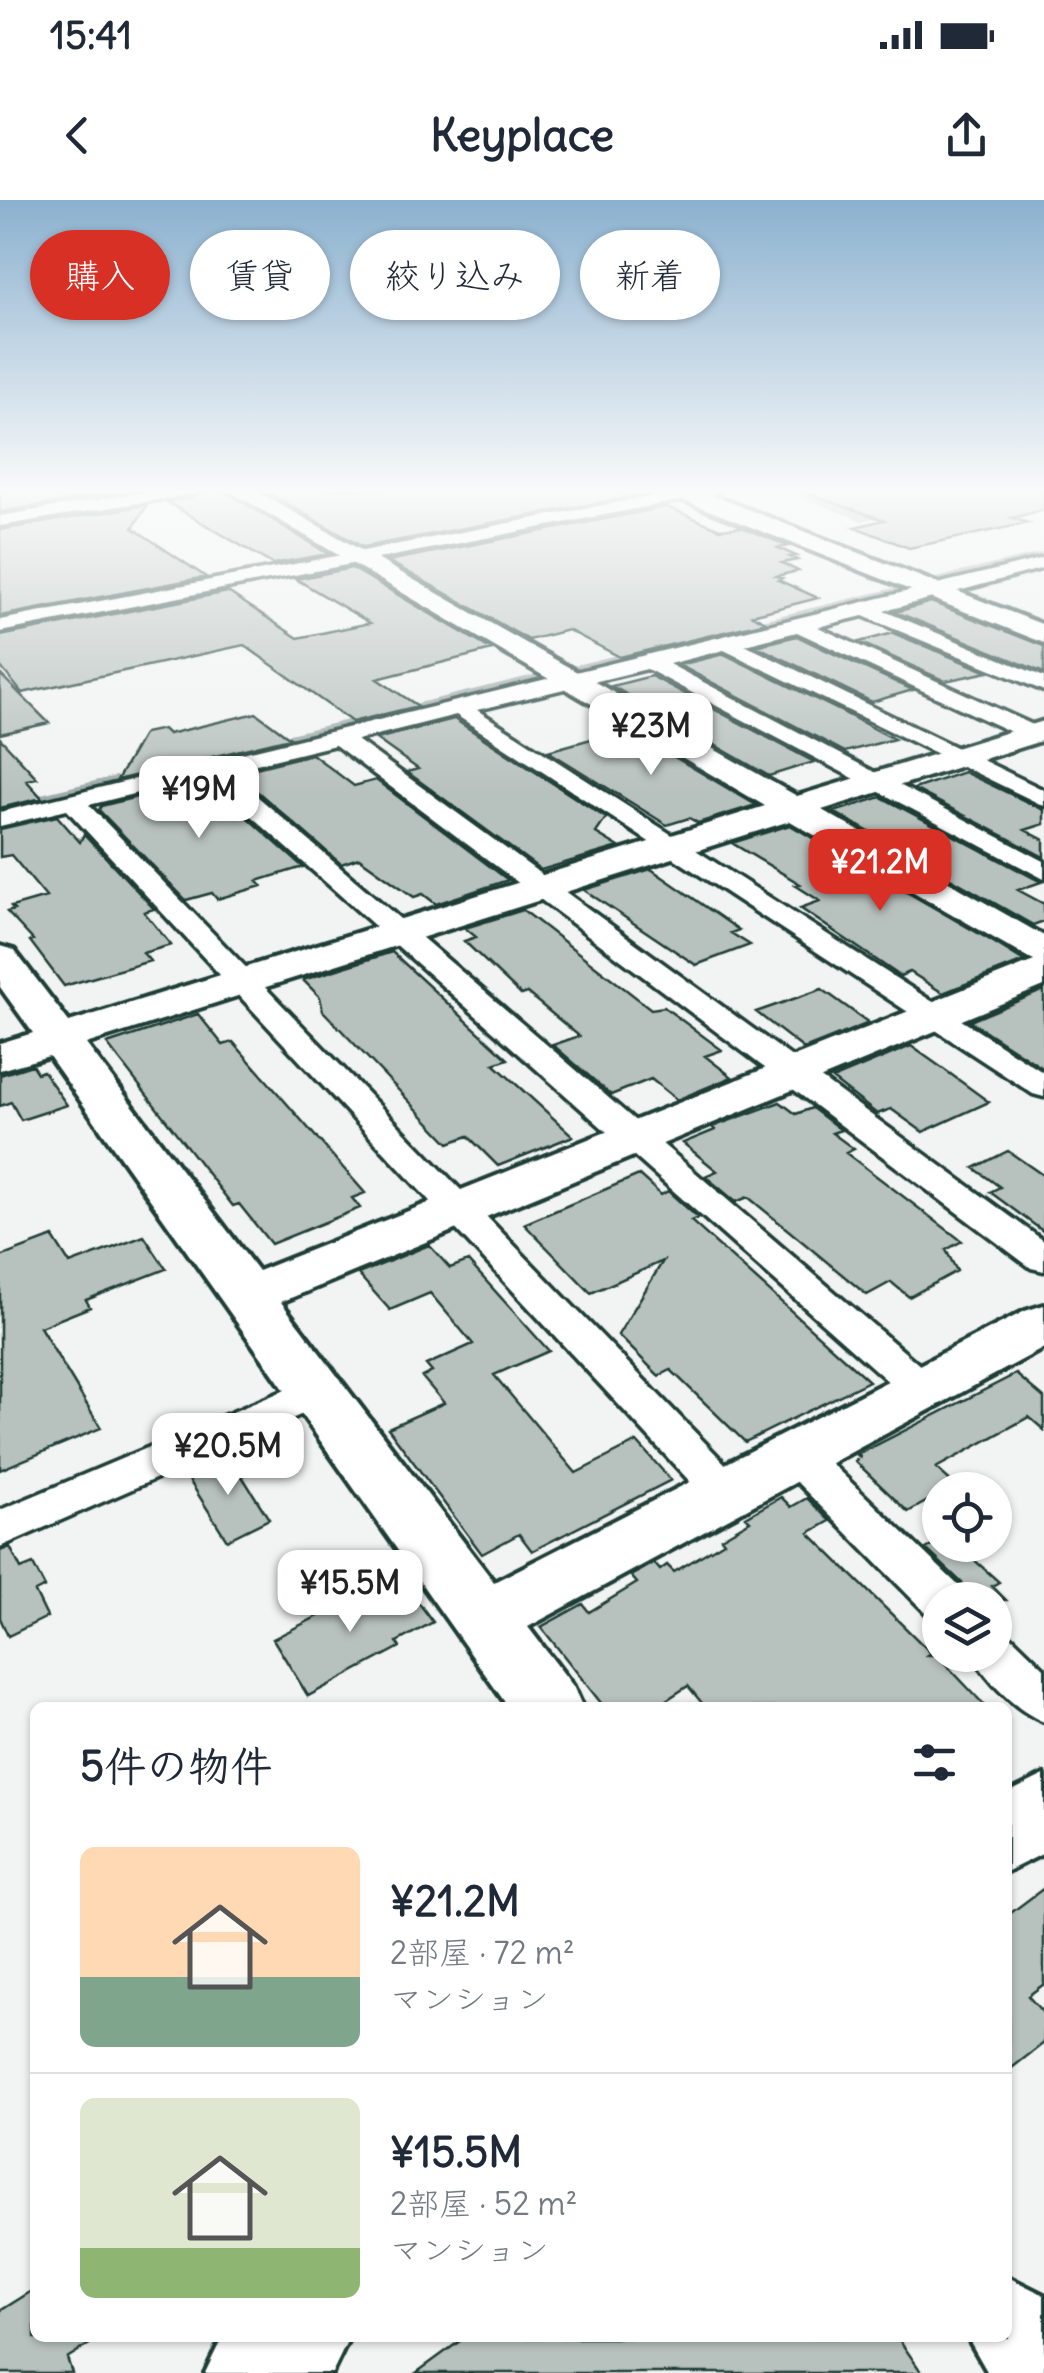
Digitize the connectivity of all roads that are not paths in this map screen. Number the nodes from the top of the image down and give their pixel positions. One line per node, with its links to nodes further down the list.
1 (182, 590): 7 (street)
2 (416, 590): 12 (street)
3 (907, 590): 12 (street)
4 (913, 590): 6 (street)
5 (930, 590): 9 (street)
6 (864, 610): 8 (street); 13 (street)
7 (0, 626)
8 (798, 626): 10 (street); 15 (street)
9 (1044, 635)
10 (727, 644): 11 (street); 17 (street)
11 (650, 662): 12 (street); 19 (street)
12 (558, 675): 14 (street); 21 (street); 23 (street)
13 (1044, 685)
14 (459, 708): 16 (street); 25 (street)
15 (1039, 732): 17 (street)
16 (340, 738): 18 (street); 27 (street)
17 (960, 757): 19 (street); 20 (street)
18 (210, 768): 22 (street); 28 (street)
19 (879, 782): 23 (street); 26 (street)
20 (1044, 799)
21 (0, 800)
22 (73, 802): 24 (street); 32 (street)
23 (794, 808): 25 (street); 29 (street)
24 (0, 819)
25 (671, 847): 27 (street); 33 (street)
26 (1044, 871)
27 (544, 887): 28 (street); 36 (street)
28 (400, 932): 32 (street); 38 (street)
29 (1044, 952)
30 (0, 958): 34 (street)
31 (1044, 971): 33 (street)
32 (242, 982): 34 (street); 39 (street)
33 (936, 1016): 36 (street); 37 (street)
34 (60, 1039): 35 (street); 41 (street)
35 (0, 1058)
36 (794, 1074): 38 (street); 40 (street)
37 (1044, 1086)
38 (638, 1138): 39 (street); 43 (street)
39 (460, 1211): 41 (street); 46 (street)
40 (1044, 1259)
41 (248, 1295): 44 (street)
42 (1044, 1324): 43 (street)
43 (923, 1390): 45 (street)
44 (316, 1392): 47 (street); 49 (street)
45 (798, 1456): 46 (street); 48 (street)
46 (724, 1490): 49 (street)
47 (0, 1529)
48 (925, 1582)
49 (484, 1619): 52 (street)
50 (1012, 1668): 51 (street)
51 (1044, 1700)
52 (545, 1702)
53 (1044, 1809): 54 (street)
54 (1012, 1833)
55 (1012, 2328): 57 (street)
56 (296, 2342): 58 (street)
57 (1044, 2372)
58 (252, 2373)

